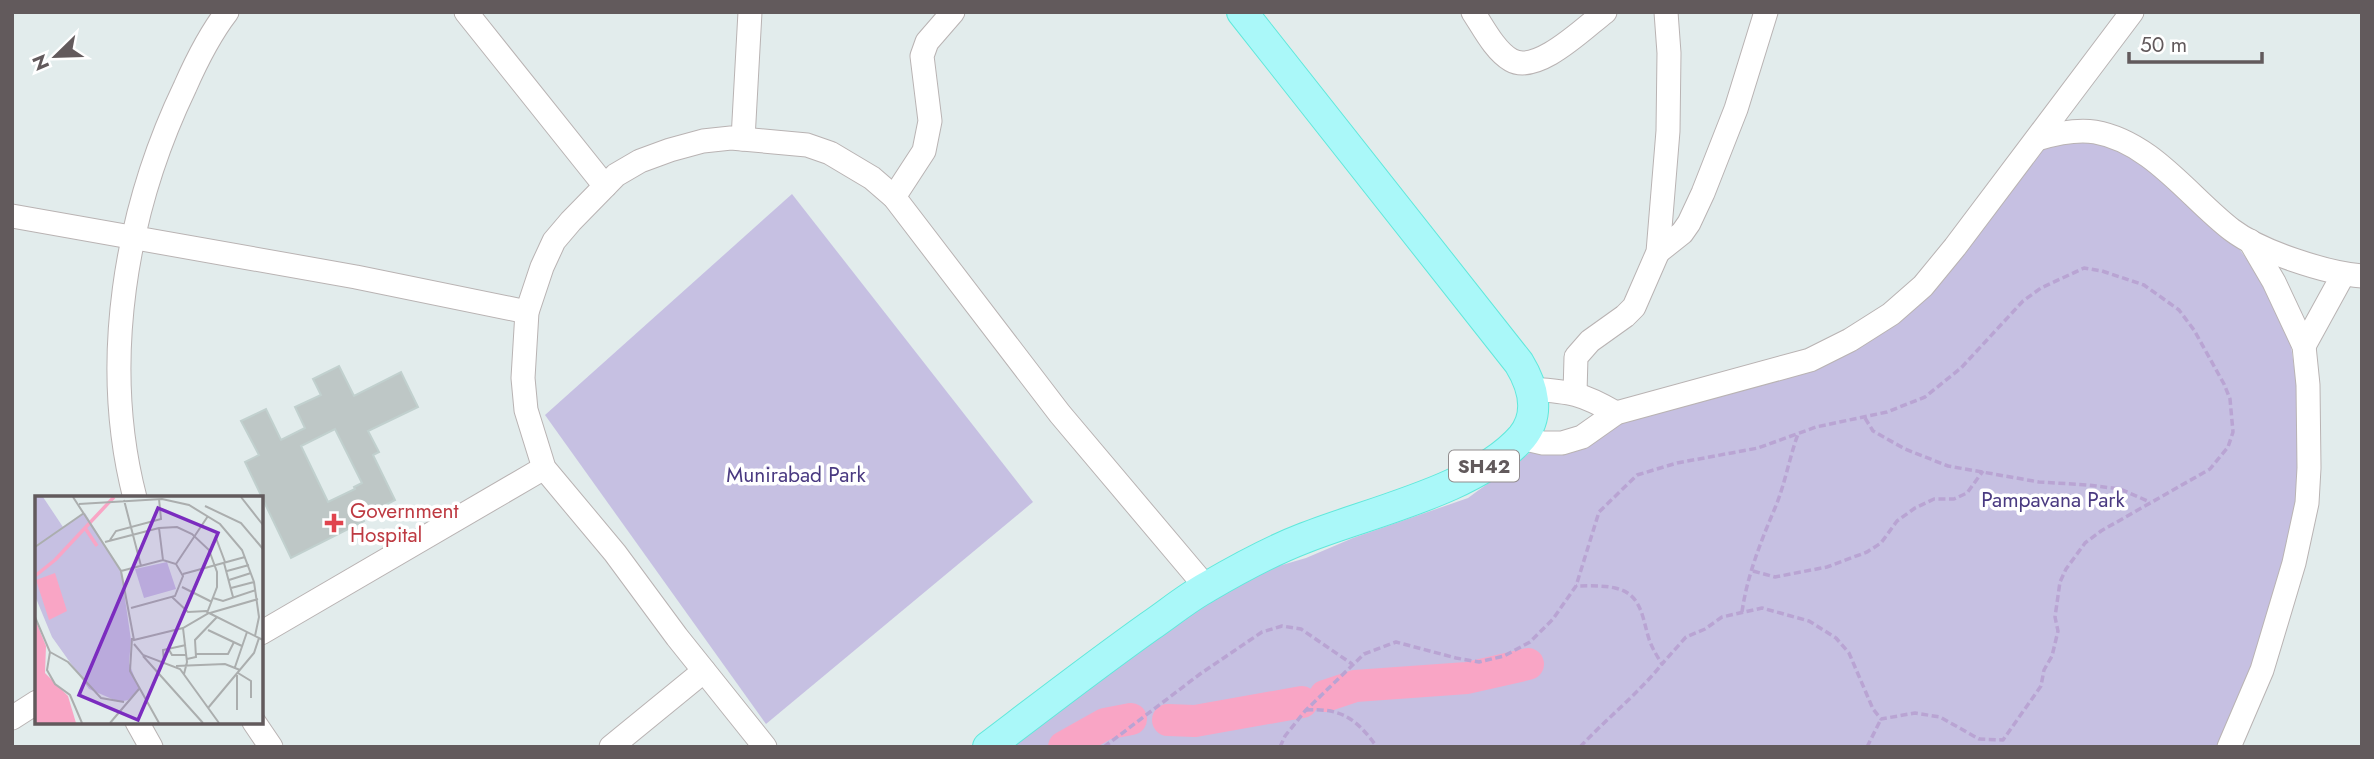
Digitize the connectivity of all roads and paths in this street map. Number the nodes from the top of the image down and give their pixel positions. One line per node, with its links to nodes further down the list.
1 (227, 12): 16 (street)
2 (466, 12): 13 (street)
3 (750, 12): 11 (street)
4 (953, 12): 14 (street)
5 (1242, 12): 22 (main road)
6 (1473, 12): 7 (street)
7 (1605, 12)
8 (1666, 12): 18 (street)
9 (1766, 12): 18 (street)
10 (2132, 12): 12 (street)
11 (743, 139): 13 (street); 14 (street)
12 (2037, 139): 17 (street); 24 (street)
13 (605, 186): 20 (street)
14 (894, 197): 34 (street)
15 (12, 216): 16 (street)
16 (134, 238): 20 (street); 30 (street)
17 (2250, 241): 19 (street); 21 (street)
18 (1658, 252): 23 (street)
19 (2352, 275): 21 (street)
20 (527, 312): 28 (street)
21 (2304, 346): 56 (street)
22 (1532, 390): 23 (street); 27 (main road, SH42)
23 (1575, 393): 24 (street)
24 (1616, 413): 27 (street)
25 (1865, 418): 26 (path); 29 (path); 31 (path)
26 (1798, 433): 32 (path); 33 (path)
27 (1521, 438): 34 (main road, SH42)
28 (544, 468): 36 (street); 39 (street)
29 (1983, 471): 31 (path); 32 (path)
30 (134, 496)
31 (2150, 502): 43 (path)
32 (1752, 571): 35 (path)
33 (1576, 586): 37 (path); 38 (path)
34 (1206, 587): 50 (main road, SH42)
35 (1742, 612): 38 (path); 43 (path)
36 (262, 632)
37 (1352, 664): 41 (path); 51 (path)
38 (1661, 664): 54 (path)
39 (704, 671): 48 (street); 49 (street)
40 (35, 703): 42 (street)
41 (1305, 710): 52 (path); 53 (path)
42 (12, 718)
43 (1881, 719): 55 (path)
44 (138, 724): 46 (street)
45 (255, 724): 47 (street)
46 (151, 747)
47 (271, 747)
48 (611, 747)
49 (765, 747)
50 (988, 747)
51 (1104, 747)
52 (1280, 747)
53 (1377, 747)
54 (1580, 747)
55 (1867, 747)
56 (2230, 747)

